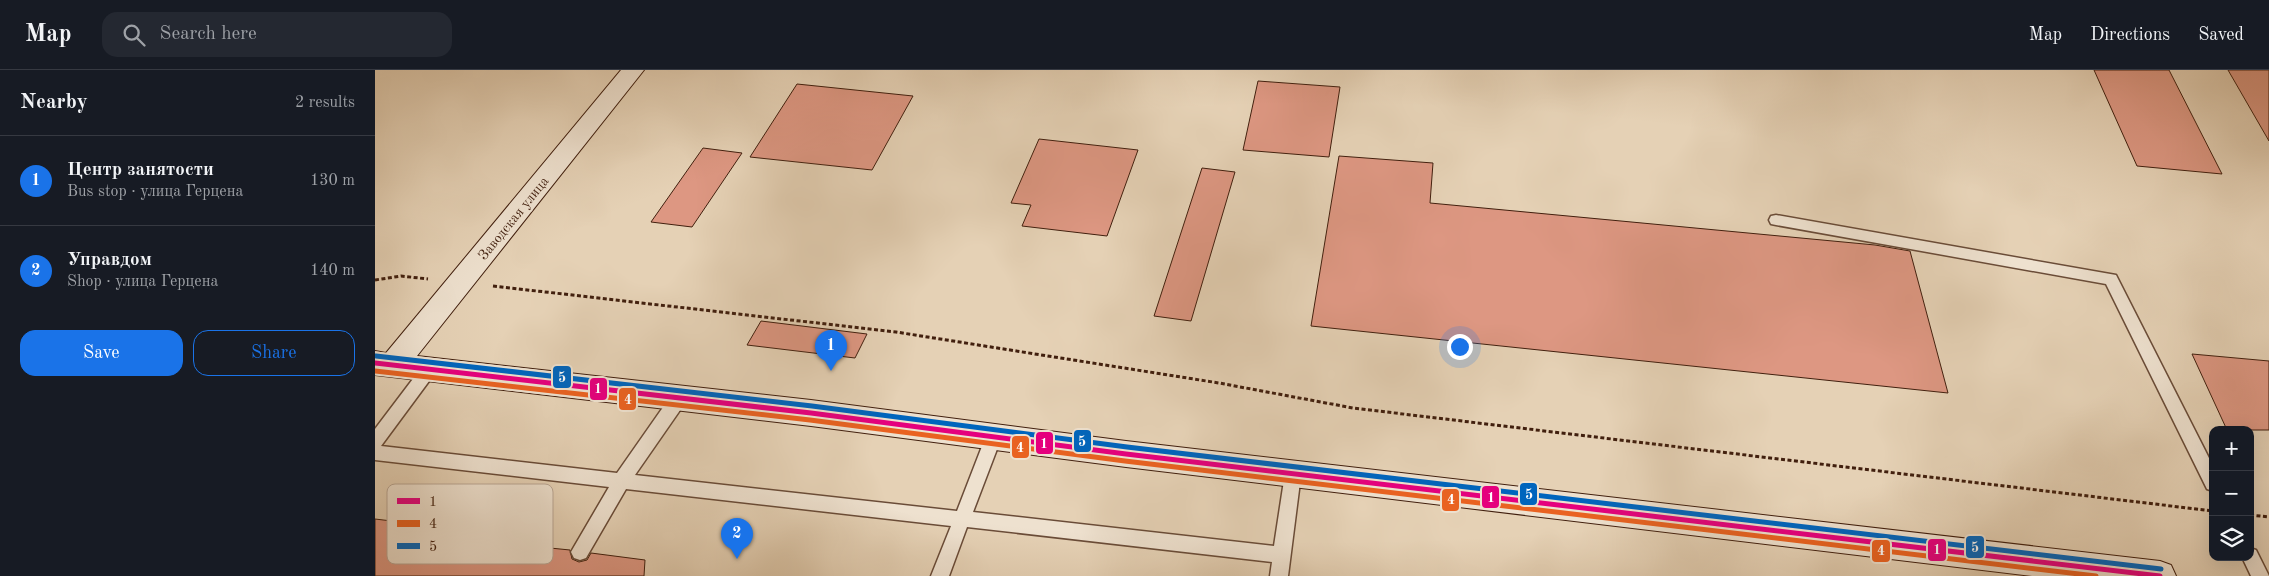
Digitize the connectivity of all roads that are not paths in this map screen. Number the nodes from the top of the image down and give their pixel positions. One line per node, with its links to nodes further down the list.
1 (633, 70): 3 (main road, Заводская улица)
2 (1776, 220): 10 (lane)
3 (384, 364): 4 (main road)
4 (430, 368): 5 (main road); 7 (lane)
5 (679, 398): 6 (main road); 11 (lane)
6 (994, 436): 9 (main road); 12 (lane)
7 (375, 442)
8 (375, 453): 11 (lane)
9 (1293, 474): 14 (lane); 18 (main road)
10 (2209, 476)
11 (622, 480): 12 (lane); 13 (lane)
12 (962, 519): 14 (lane); 16 (lane)
13 (580, 552)
14 (1282, 555): 17 (lane)
15 (2253, 561): 19 (lane)
16 (940, 576)
17 (1279, 576)
18 (2160, 576)
19 (2261, 576)

